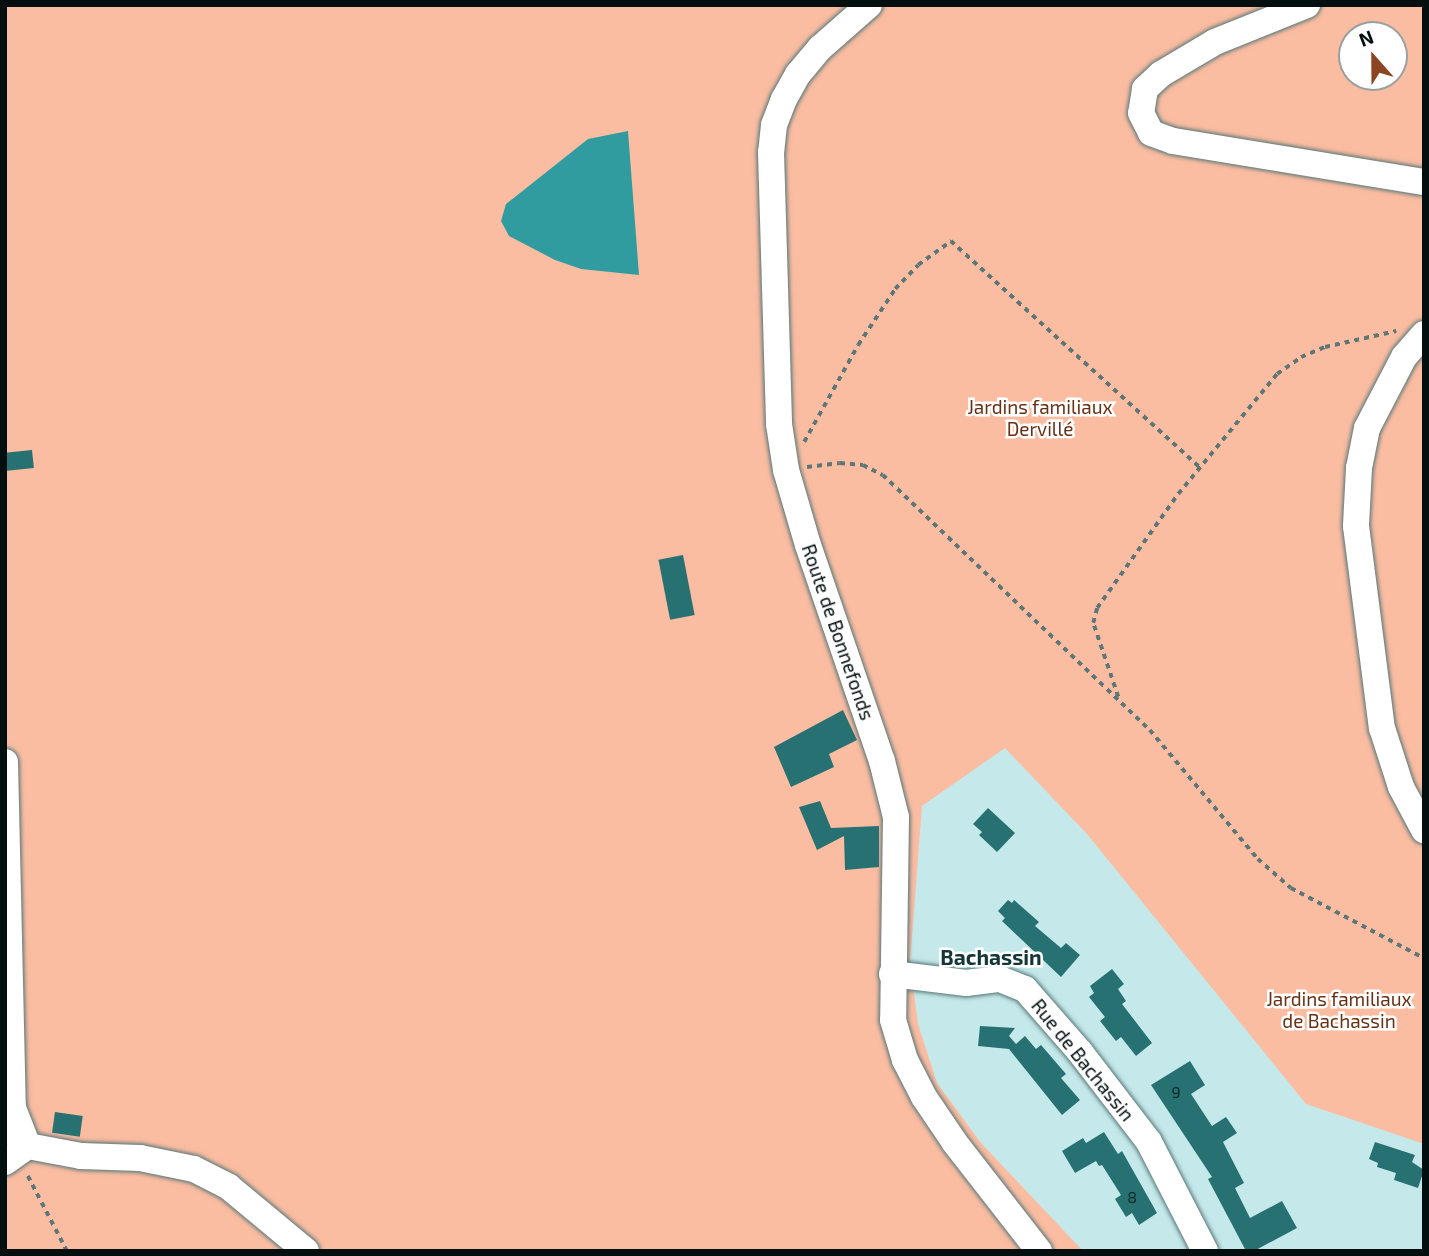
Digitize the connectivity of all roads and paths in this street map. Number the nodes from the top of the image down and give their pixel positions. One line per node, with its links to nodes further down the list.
1 (869, 5): 6 (street, Route de Bonnefonds)
2 (1307, 5): 3 (street)
3 (1424, 182)
4 (1413, 332): 5 (path); 9 (street)
5 (1202, 469): 6 (path); 7 (path)
6 (786, 470): 7 (path); 11 (street, Route de Bonnefonds)
7 (1119, 699): 10 (path)
8 (5, 762): 13 (street)
9 (1424, 830)
10 (1424, 958)
11 (892, 974): 18 (street, Route de Bonnefonds); 19 (street, Rue de Bachassin)
12 (5, 1127): 13 (street)
13 (29, 1146): 14 (street); 17 (street)
14 (5, 1162)
15 (28, 1180): 16 (path)
16 (67, 1251)
17 (306, 1251)
18 (1039, 1251)
19 (1205, 1251)

